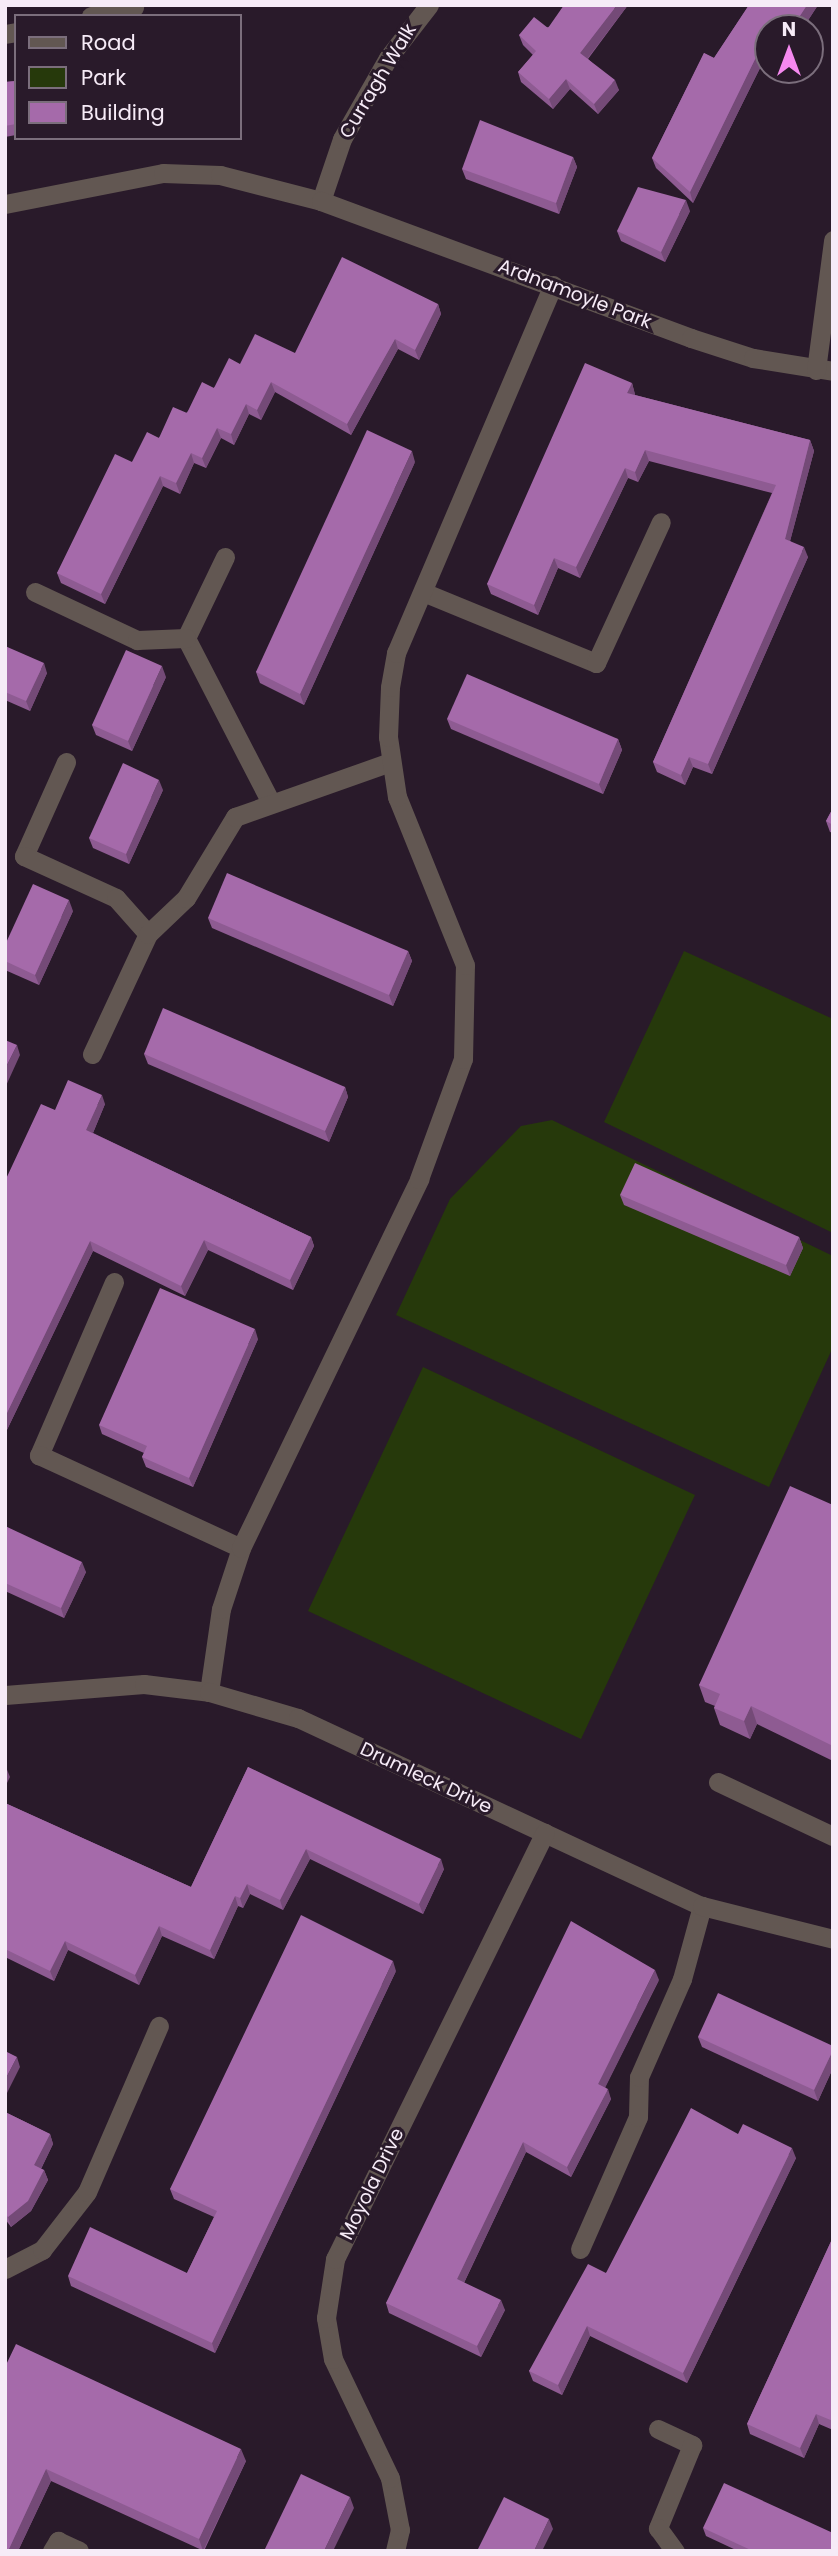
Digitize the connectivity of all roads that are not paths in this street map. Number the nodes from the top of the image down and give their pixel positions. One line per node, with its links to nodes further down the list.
1 (429, 5): 4 (street, Curragh Walk)
2 (134, 7): 3 (street)
3 (101, 14)
4 (321, 201): 5 (street, Ardnamoyle Park); 7 (street, Ardnamoyle Park)
5 (5, 204)
6 (833, 240): 8 (street)
7 (553, 285): 8 (street, Ardnamoyle Park); 12 (street)
8 (824, 370)
9 (661, 522): 12 (street)
10 (225, 557): 13 (street)
11 (35, 592): 13 (street)
12 (424, 592): 15 (street)
13 (186, 638): 16 (street)
14 (66, 762): 17 (street)
15 (390, 762): 16 (street); 20 (street)
16 (270, 801): 17 (street)
17 (148, 934): 18 (street)
18 (92, 1054)
19 (114, 1282): 20 (street)
20 (241, 1548): 21 (street)
21 (209, 1692): 22 (street, Drumleck Drive); 24 (street, Drumleck Drive)
22 (5, 1695)
23 (718, 1782): 25 (street)
24 (545, 1833): 26 (street, Drumleck Drive); 34 (street, Moyola Drive)
25 (833, 1836)
26 (702, 1906): 27 (street, Drumleck Drive); 29 (street)
27 (833, 1939)
28 (159, 2026): 30 (street)
29 (580, 2249)
30 (5, 2269)
31 (658, 2429): 35 (street)
32 (52, 2551): 33 (street)
33 (79, 2551)
34 (395, 2551)
35 (675, 2551)

